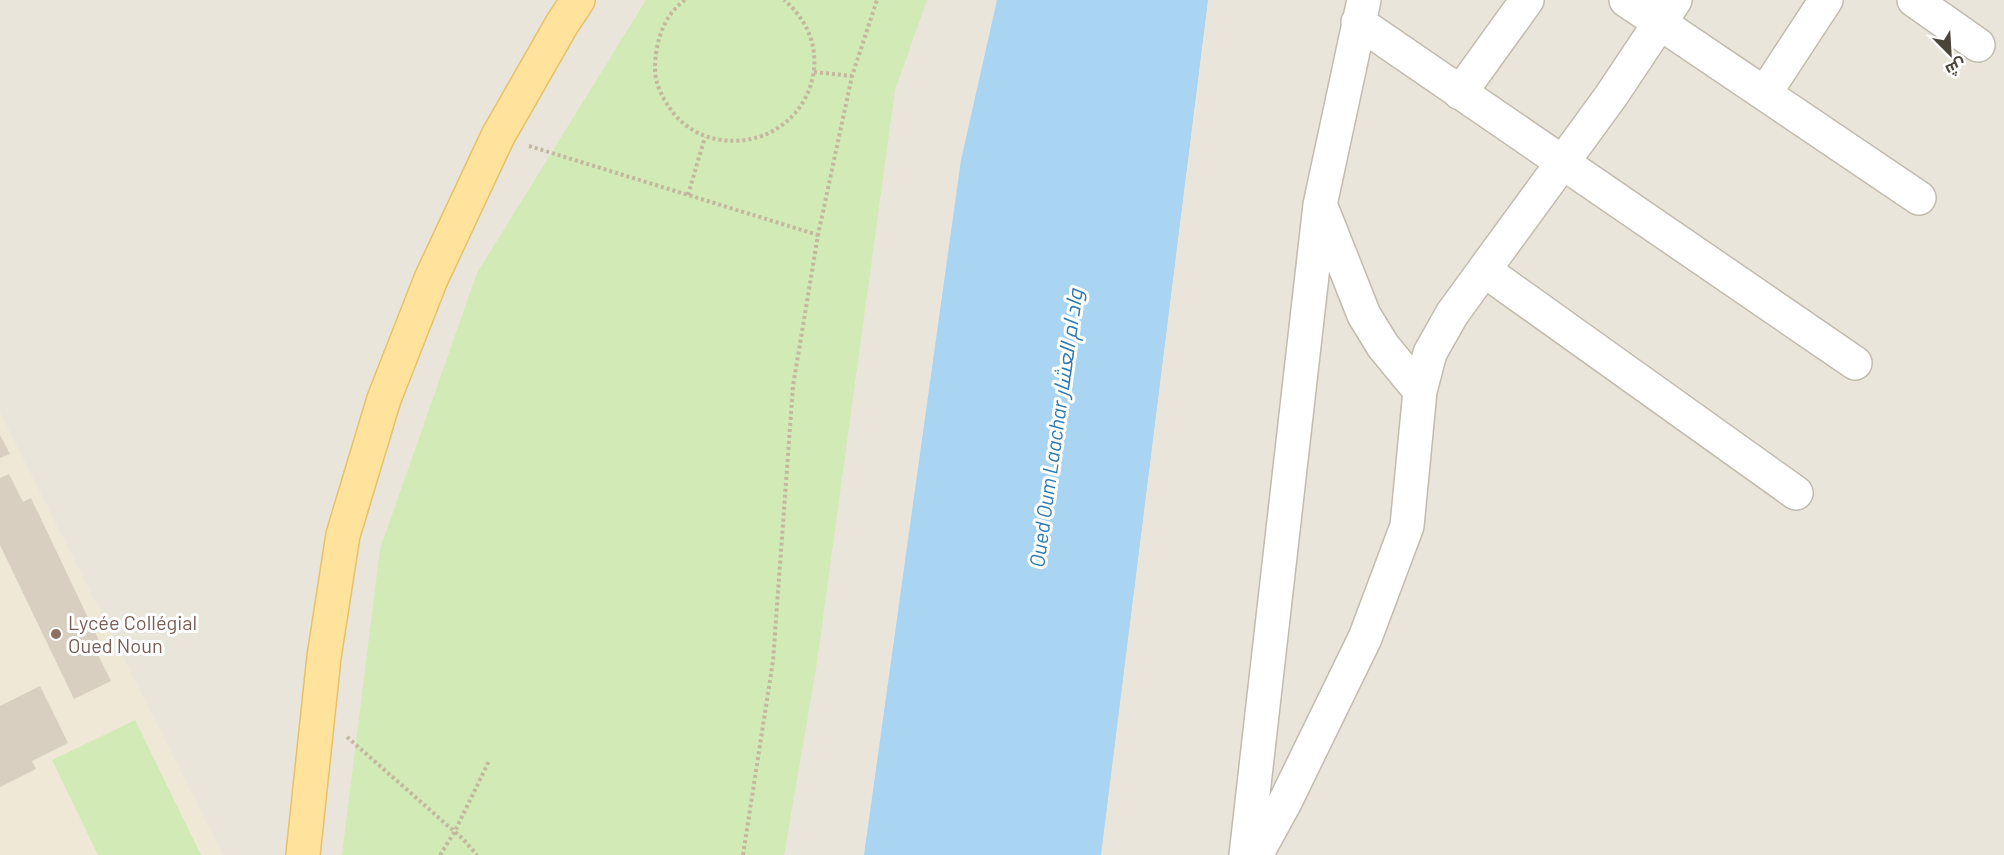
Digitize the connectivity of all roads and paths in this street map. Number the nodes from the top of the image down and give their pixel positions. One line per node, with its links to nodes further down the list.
1 (578, 0): 16 (main road)
2 (685, 0): 17 (path)
3 (784, 0): 12 (path)
4 (877, 0): 13 (path)
5 (1527, 0): 14 (street)
6 (1626, 0): 10 (street)
7 (1826, 0): 15 (street)
8 (1914, 0): 11 (street)
9 (1361, 11): 14 (street); 21 (street)
10 (1667, 11): 15 (street); 18 (street)
11 (1978, 45)
12 (813, 72): 13 (path); 17 (path)
13 (852, 76): 22 (path)
14 (1460, 93): 18 (street)
15 (1765, 93): 20 (street)
16 (498, 136): 19 (path); 27 (main road)
17 (705, 137): 19 (path)
18 (1561, 162): 23 (street); 24 (street)
19 (688, 195): 22 (path)
20 (1919, 198)
21 (1320, 205): 25 (street); 34 (street)
22 (818, 235): 33 (path)
23 (1484, 270): 25 (street); 26 (street)
24 (1855, 363)
25 (1420, 391): 35 (street)
26 (1796, 493)
27 (319, 713): 29 (path); 30 (main road)
28 (489, 761): 29 (path)
29 (454, 831): 31 (path); 32 (path)
30 (303, 855)
31 (440, 855)
32 (477, 855)
33 (743, 855)
34 (1246, 855)
35 (1256, 855)

